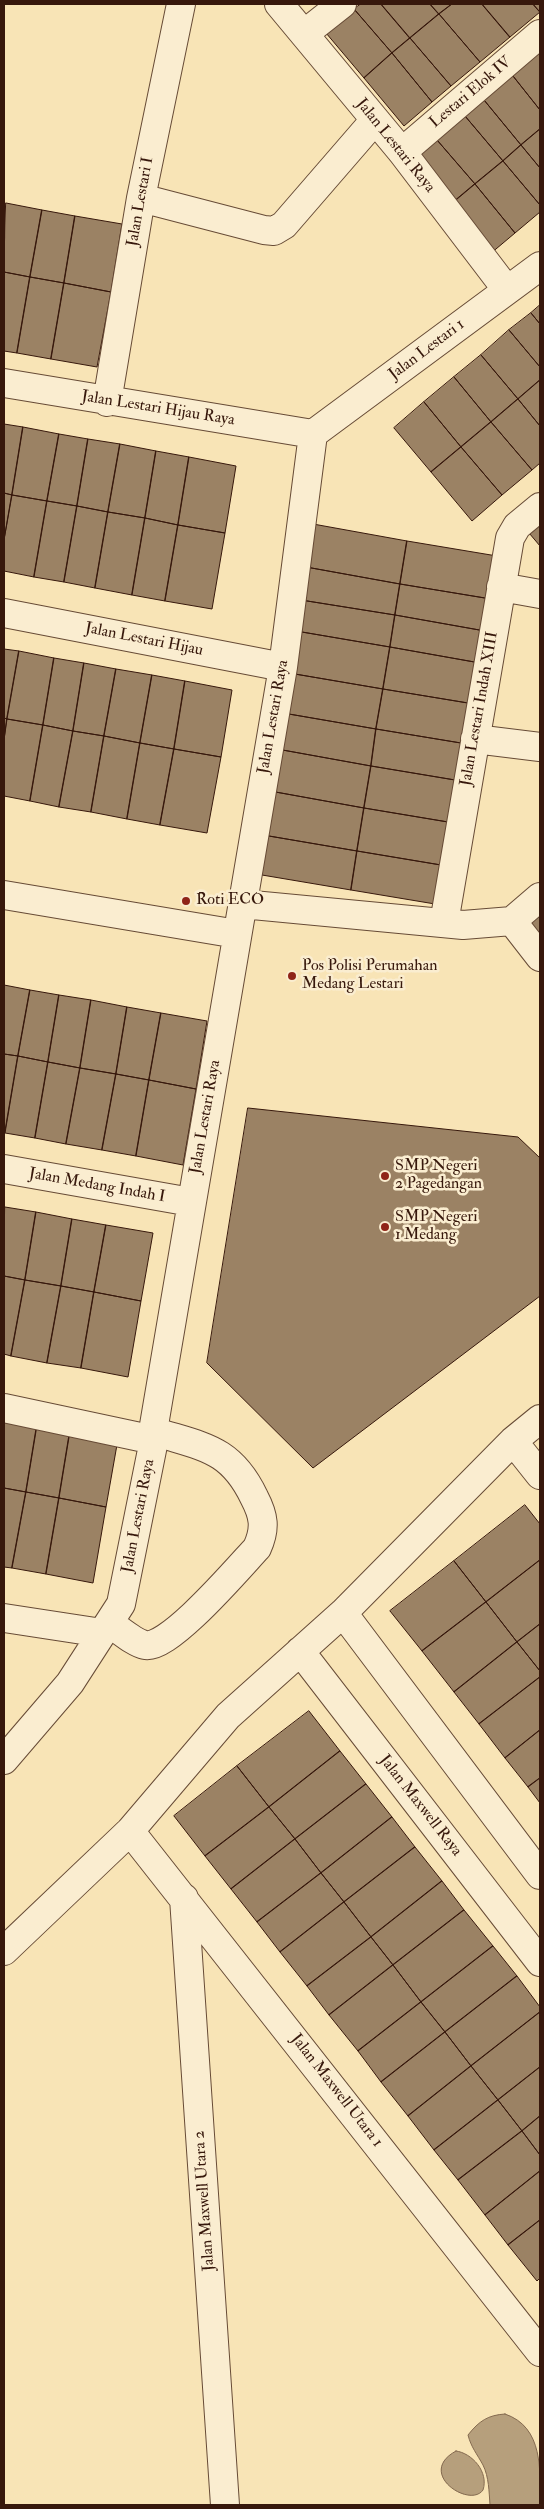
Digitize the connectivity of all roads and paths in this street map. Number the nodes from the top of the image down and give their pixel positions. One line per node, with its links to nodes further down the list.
1 (181, 4): 8 (street, Jalan Lestari I)
2 (279, 4): 4 (street, Jalan Lestari Raya)
3 (342, 4): 4 (street)
4 (304, 34): 6 (street, Jalan Lestari Raya)
5 (540, 34): 7 (street, Lestari Elok IV)
6 (374, 121): 7 (street, Jalan Lestari Raya); 8 (street)
7 (402, 152): 10 (street, Jalan Lestari Raya)
8 (141, 198): 12 (street, Jalan Lestari I)
9 (540, 266): 10 (street, Jalan Lestari 1)
10 (508, 290): 13 (street, Jalan Lestari 1)
11 (4, 383): 12 (street, Jalan Lestari Hijau Raya)
12 (108, 402): 13 (street, Jalan Lestari Hijau Raya)
13 (313, 434): 18 (street, Jalan Lestari Raya)
14 (540, 507): 15 (street, Jalan Lestari Indah XIII)
15 (501, 587): 16 (street); 19 (street, Jalan Lestari Indah XIII)
16 (540, 594)
17 (4, 613): 18 (street, Jalan Lestari Hijau)
18 (283, 667): 23 (street, Jalan Lestari Raya)
19 (476, 739): 20 (street); 25 (street, Jalan Lestari Indah XIII)
20 (540, 747)
21 (4, 895): 26 (street)
22 (540, 897): 24 (street)
23 (242, 904): 25 (street); 26 (street, Jalan Lestari Raya)
24 (512, 921): 25 (street); 27 (street)
25 (444, 923)
26 (238, 934): 29 (street, Jalan Lestari Raya)
27 (540, 956)
28 (4, 1169): 29 (street, Jalan Medang Indah I)
29 (191, 1202): 32 (street, Jalan Lestari Raya)
30 (4, 1408): 32 (street)
31 (540, 1419): 33 (street)
32 (153, 1436): 37 (street, Jalan Lestari Raya); 37 (street)
33 (513, 1441): 34 (street); 35 (street)
34 (540, 1475)
35 (342, 1613): 38 (street); 41 (street)
36 (4, 1618): 37 (street)
37 (106, 1628): 39 (street, Jalan Lestari Raya)
38 (300, 1651): 40 (street); 43 (street, Jalan Maxwell Raya)
39 (4, 1760)
40 (130, 1830): 42 (street, Jalan Maxwell Utara 1); 44 (street)
41 (540, 1875)
42 (184, 1898): 45 (street, Jalan Maxwell Utara 1); 46 (street, Jalan Maxwell Utara 2)
43 (536, 1948)
44 (4, 1951)
45 (540, 2352)
46 (225, 2505)

